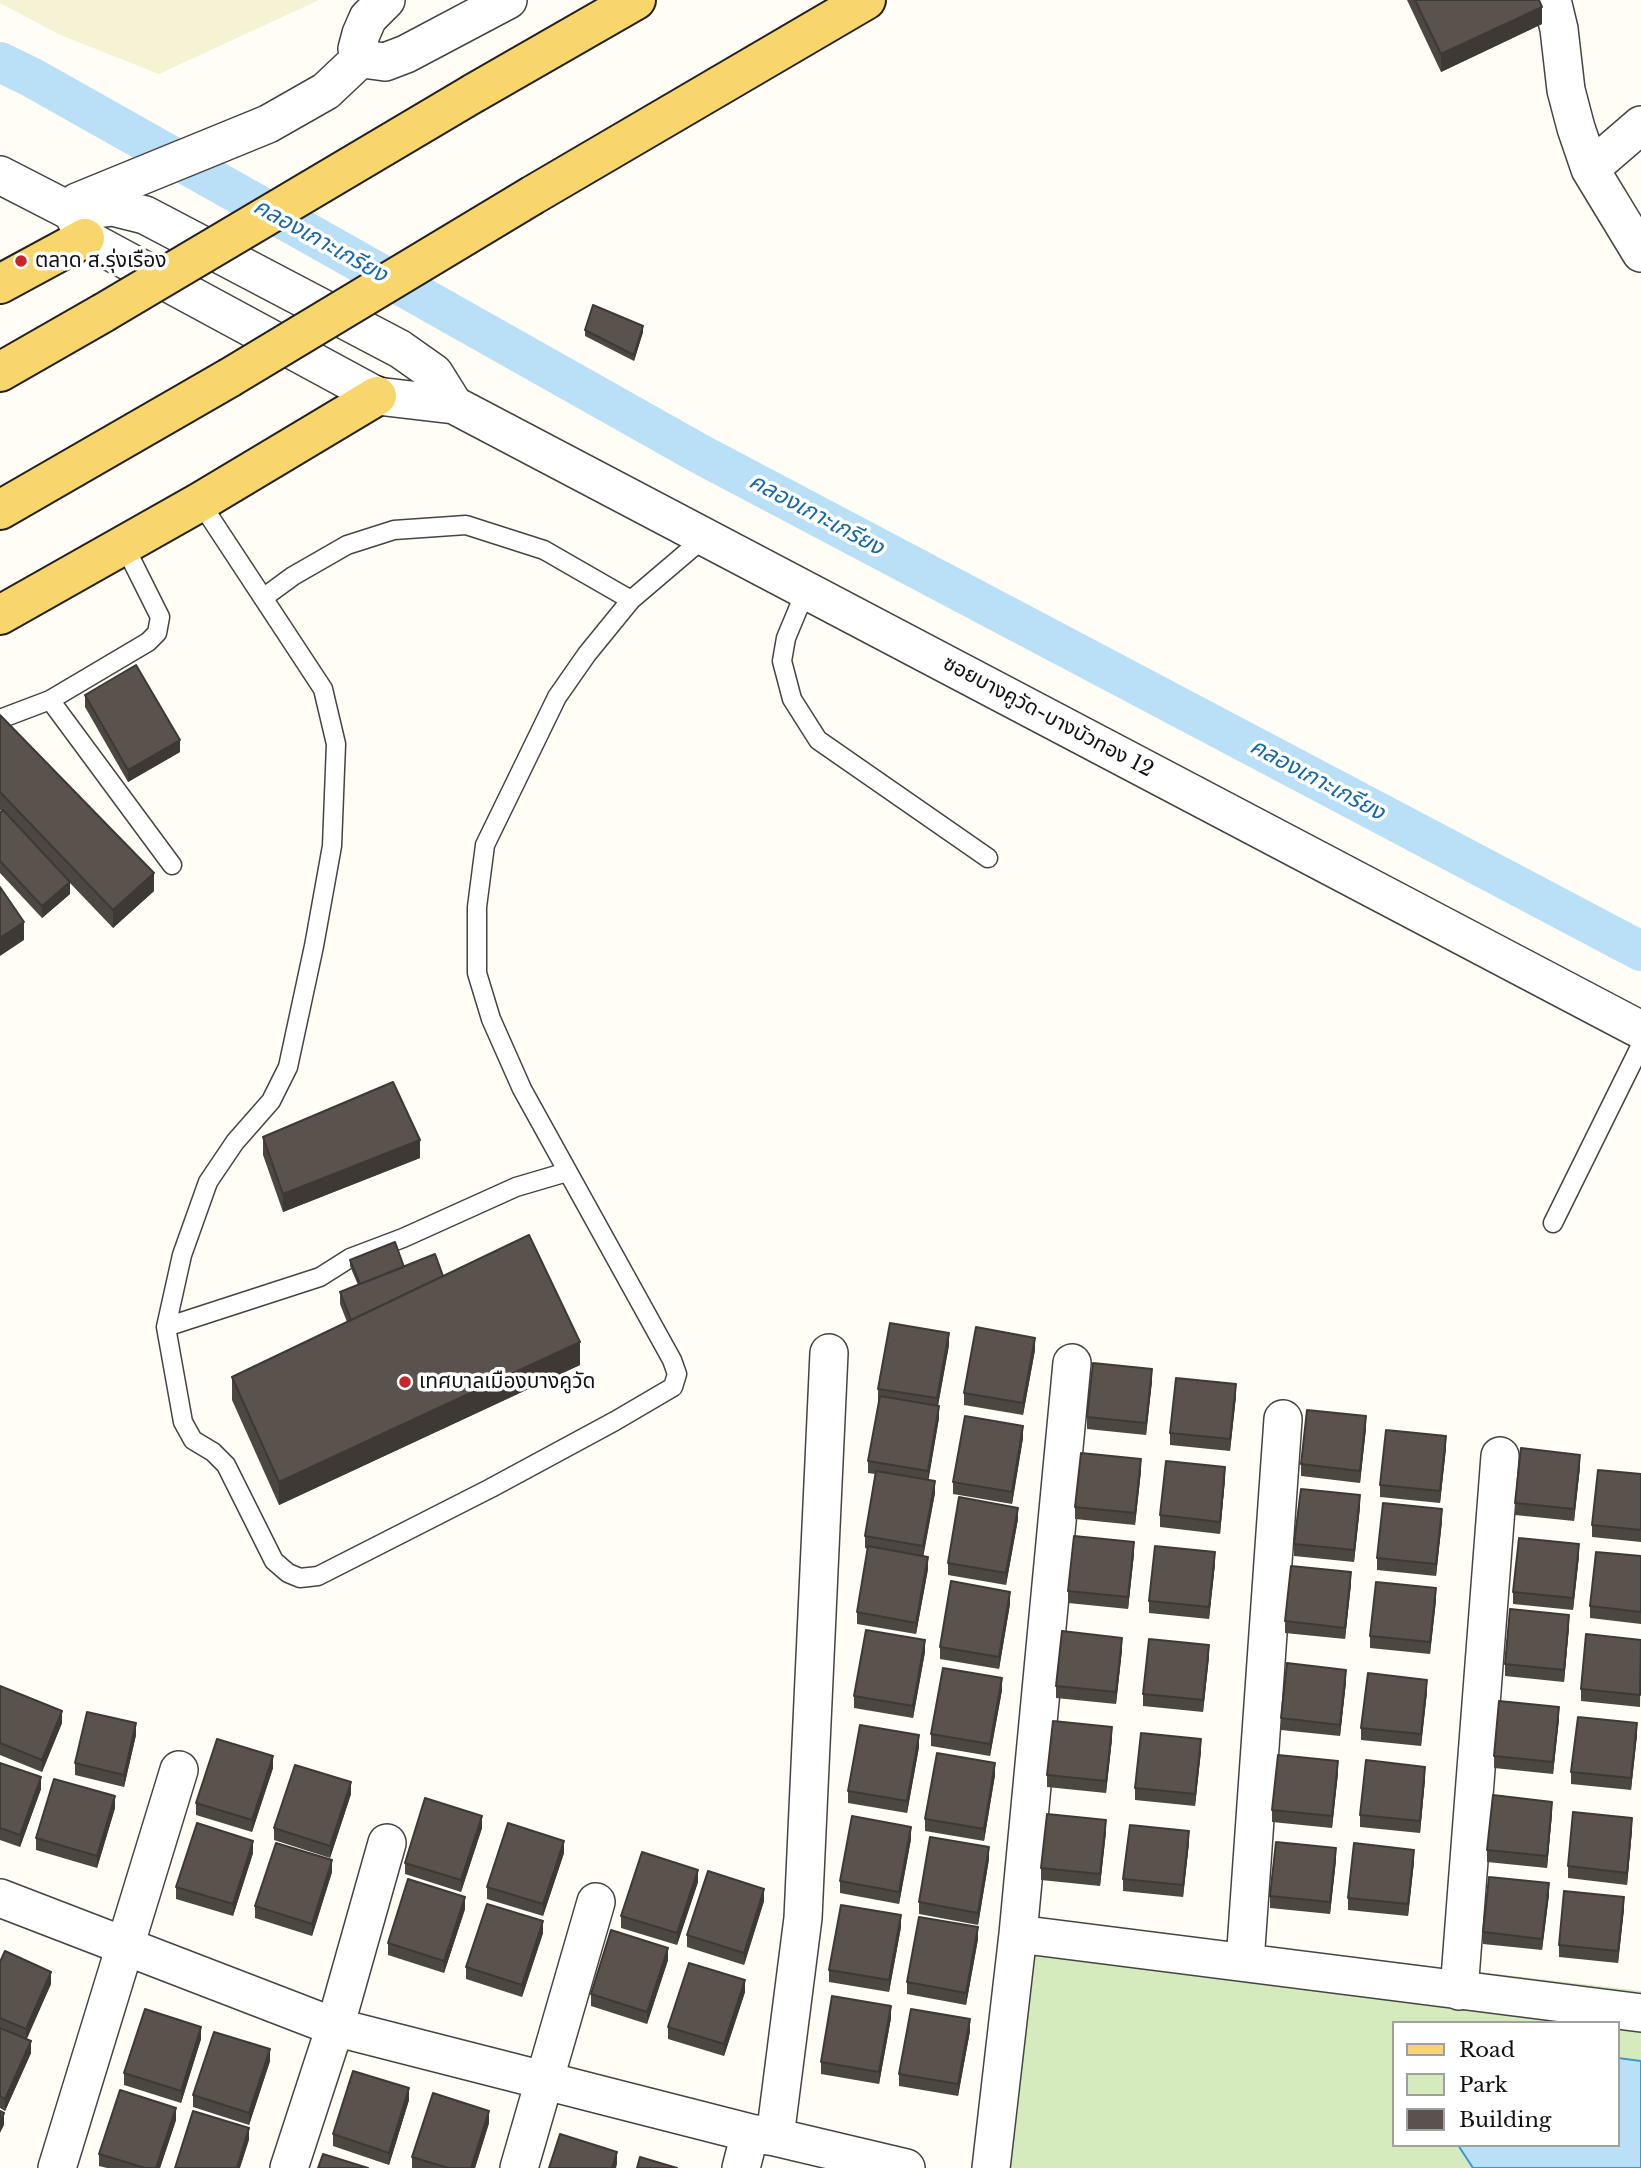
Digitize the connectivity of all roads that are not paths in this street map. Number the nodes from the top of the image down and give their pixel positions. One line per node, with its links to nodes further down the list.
1 (386, 0): 6 (street)
2 (508, 0): 6 (street)
3 (636, 0): 13 (main road, bridge)
4 (866, 0): 17 (main road, bridge)
5 (1552, 0): 8 (street)
6 (362, 57): 10 (street)
7 (1641, 125): 8 (street)
8 (1590, 169): 11 (street)
9 (0, 175): 10 (street)
10 (74, 219): 12 (main road); 14 (street); 15 (street)
11 (1641, 253)
12 (0, 284)
13 (0, 372)
14 (377, 396): 15 (street); 16 (main road)
15 (454, 405): 18 (street, ซอยบางคูวัด-บางบัวทอง 12)
16 (200, 502): 19 (main road); 21 (lane)
17 (0, 510)
18 (705, 537): 20 (street, ซอยบางคูวัด-บางบัวทอง 12); 22 (lane)
19 (124, 545): 23 (main road); 24 (lane)
20 (806, 590): 26 (lane); 28 (street, ซอยบางคูวัด-บางบัวทอง 12)
21 (263, 598): 22 (lane); 32 (lane)
22 (631, 600): 30 (lane)
23 (0, 615)
24 (50, 700): 25 (lane); 27 (lane)
25 (0, 719)
26 (988, 858)
27 (172, 865)
28 (1641, 1030)
29 (1641, 1045): 31 (lane)
30 (567, 1172): 32 (lane); 32 (lane)
31 (1553, 1223)
32 (166, 1327)
33 (829, 1353): 48 (street)
34 (1072, 1363): 41 (street)
35 (1283, 1419): 43 (street)
36 (1500, 1456): 44 (street)
37 (179, 1770): 42 (street)
38 (387, 1843): 46 (street)
39 (0, 1898): 42 (street)
40 (596, 1902): 47 (street)
41 (1018, 1934): 43 (street); 54 (street)
42 (125, 1947): 46 (street); 49 (street)
43 (1245, 1962): 44 (street)
44 (1460, 1992): 45 (street)
45 (1641, 2013)
46 (335, 2026): 47 (street); 50 (street)
47 (543, 2081): 48 (street); 51 (street)
48 (762, 2135): 52 (street); 53 (street)
49 (57, 2168)
50 (289, 2168)
51 (519, 2168)
52 (740, 2168)
53 (905, 2168)
54 (991, 2168)

